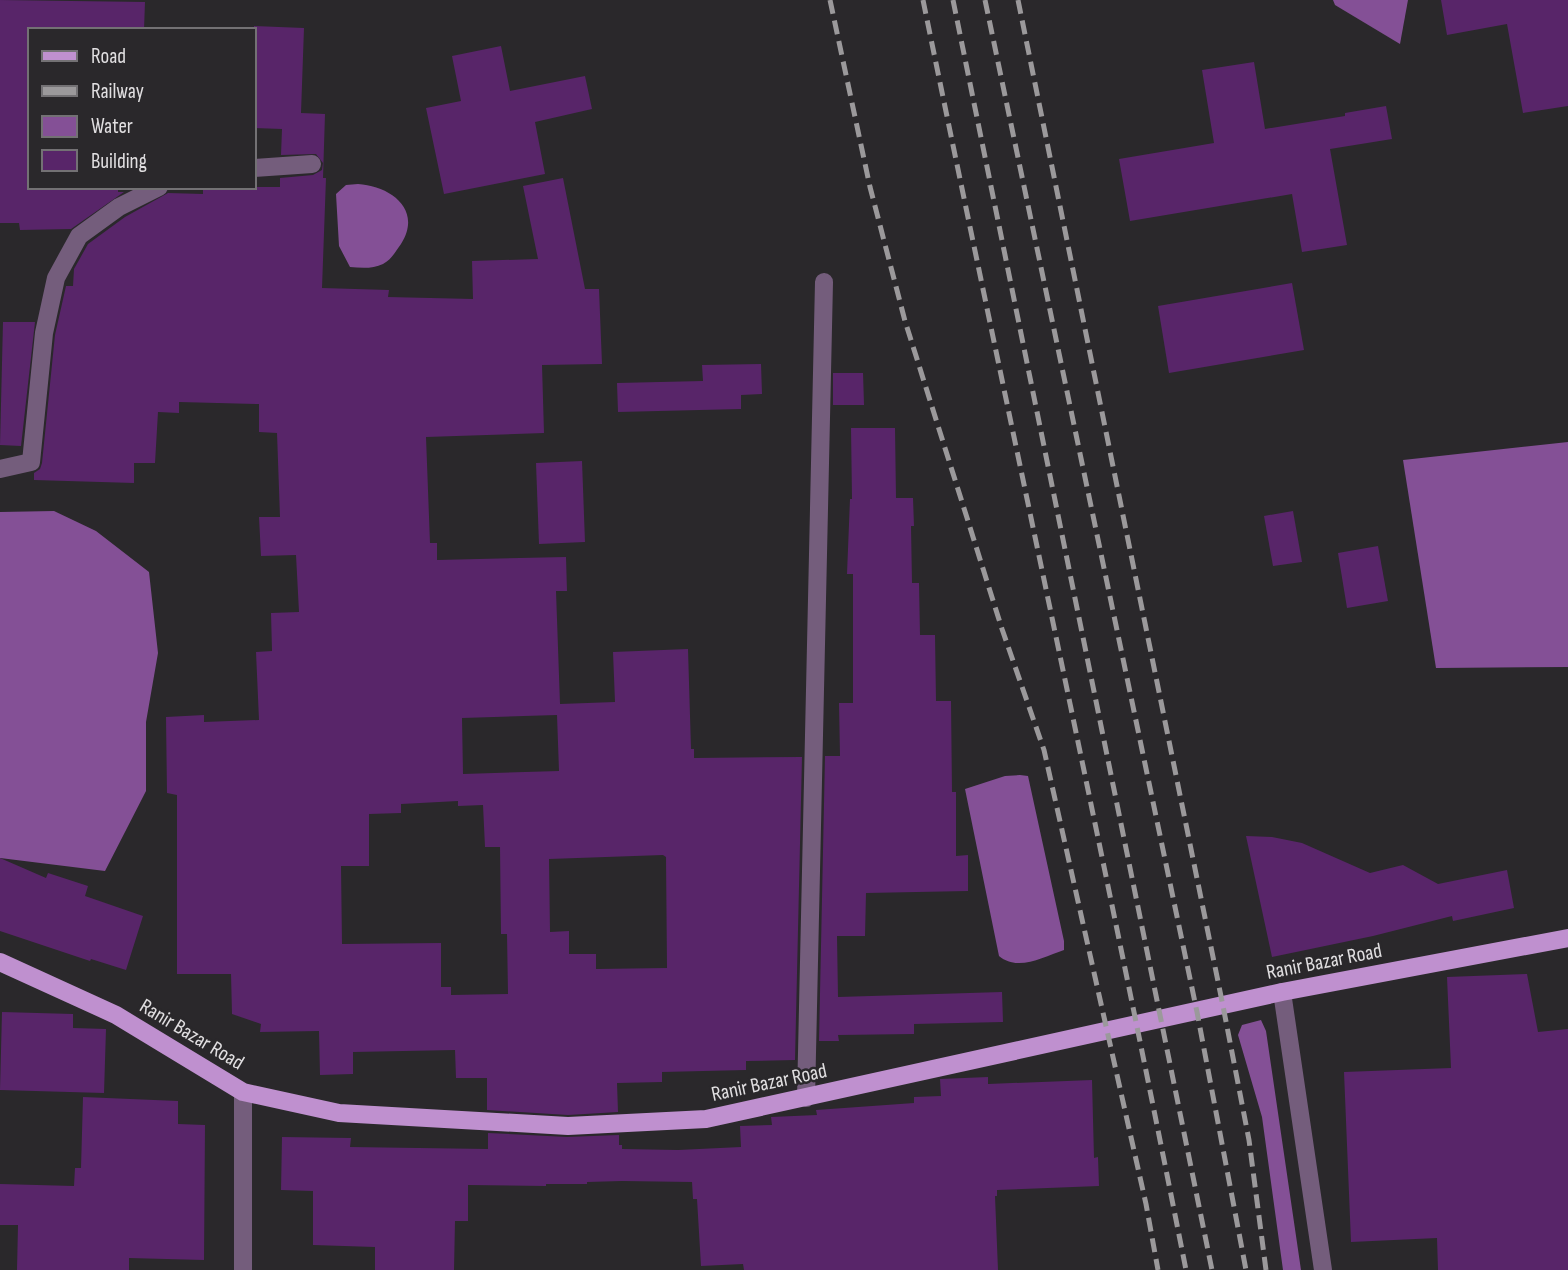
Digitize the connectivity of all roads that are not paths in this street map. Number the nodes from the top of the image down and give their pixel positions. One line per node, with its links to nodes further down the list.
1 (312, 164): 2 (street)
2 (256, 168)
3 (155, 189): 5 (street)
4 (824, 282): 10 (street)
5 (0, 469)
6 (1568, 938): 8 (main road, Ranir Bazar Road)
7 (0, 962): 9 (main road, Ranir Bazar Road)
8 (1282, 992): 10 (main road, Ranir Bazar Road); 12 (street)
9 (243, 1092): 10 (main road, Ranir Bazar Road); 11 (street)
10 (806, 1098)
11 (243, 1270)
12 (1322, 1270)

